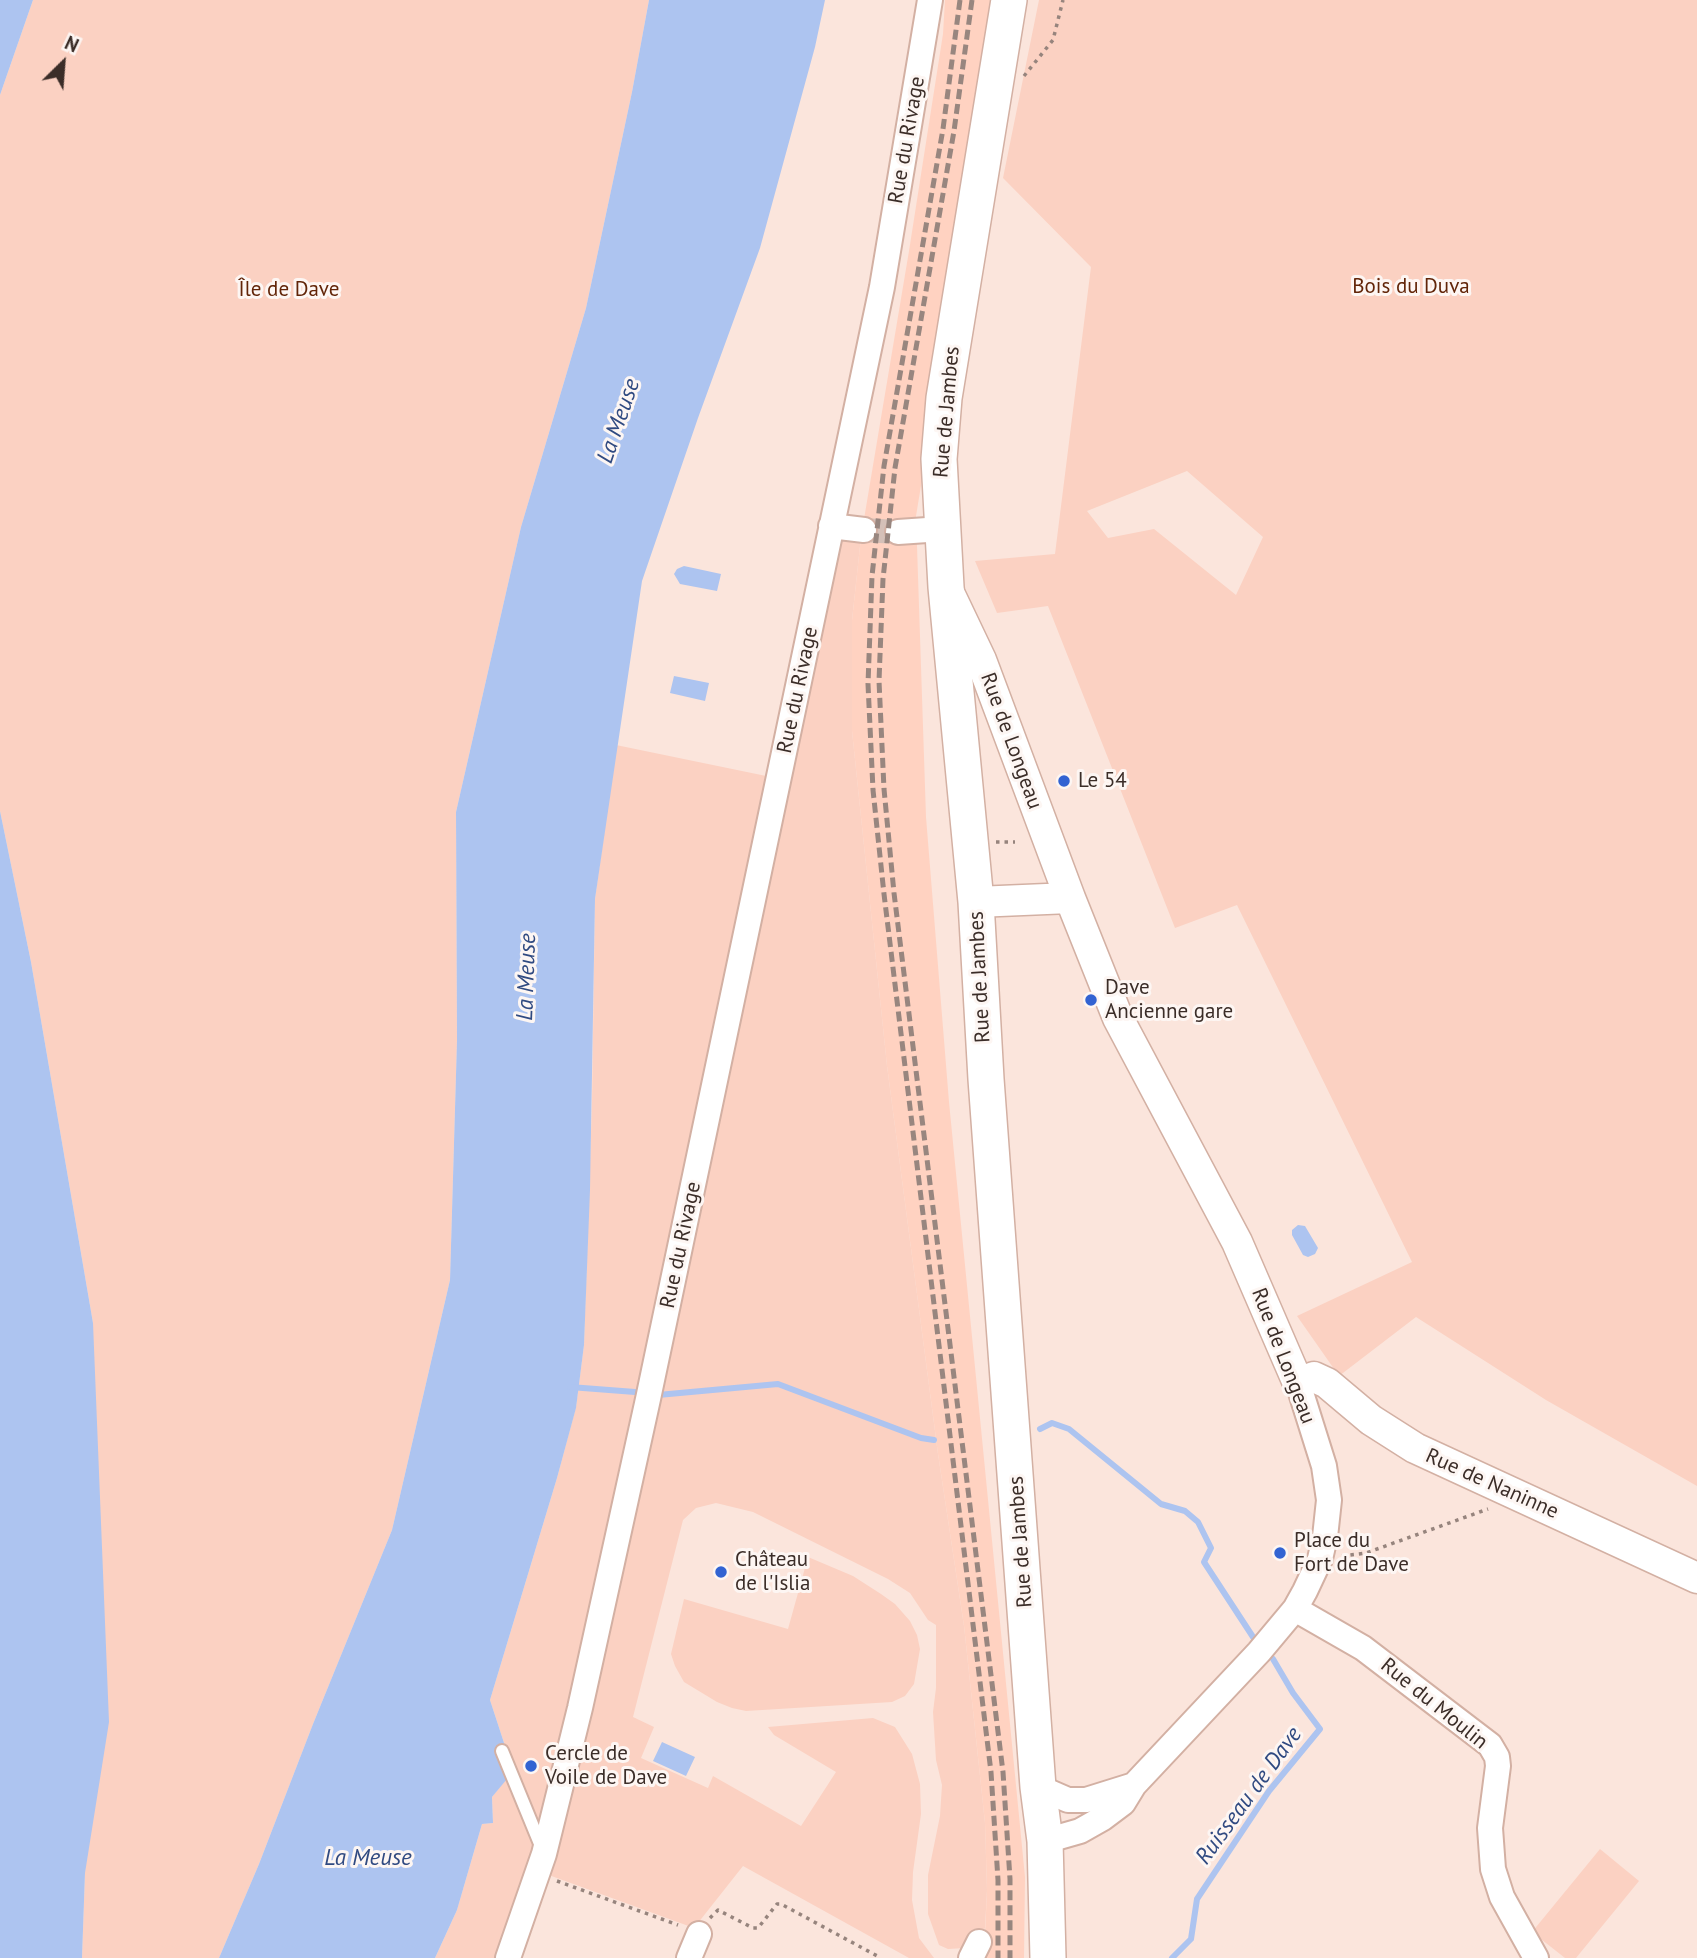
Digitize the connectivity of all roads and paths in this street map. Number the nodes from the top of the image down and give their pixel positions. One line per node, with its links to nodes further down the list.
1 (930, 0): 5 (street, Rue du Rivage)
2 (1009, 0): 4 (main road, Rue de Jambes)
3 (1063, 0): 4 (path)
4 (993, 97): 6 (main road, Rue de Jambes)
5 (831, 526): 7 (street); 21 (street, Rue du Rivage)
6 (942, 529): 8 (street); 9 (main road, Rue de Jambes)
7 (864, 530)
8 (898, 531)
9 (946, 587): 10 (street, Rue de Longeau); 11 (main road, Rue de Jambes)
10 (1070, 898): 11 (street); 12 (street, Rue de Longeau)
11 (976, 902): 19 (main road, Rue de Jambes)
12 (1298, 1383): 13 (street, Rue de Naninne); 14 (street, Rue de Longeau)
13 (1521, 1497): 14 (path); 15 (street, Rue de Naninne)
14 (1320, 1559): 16 (street, Rue de Longeau)
15 (1697, 1578)
16 (1295, 1609): 18 (street, Rue de Longeau); 28 (street, Rue du Moulin)
17 (502, 1751): 21 (lane)
18 (1134, 1785): 19 (street, Rue de Longeau); 20 (street, Rue de Longeau)
19 (1038, 1787): 20 (main road, Rue de Jambes)
20 (1045, 1841): 27 (main road, Rue de Jambes)
21 (541, 1864): 23 (path); 24 (street, Rue du Rivage)
22 (715, 1912): 26 (path)
23 (699, 1934): 25 (street)
24 (508, 1958)
25 (689, 1958)
26 (881, 1958)
27 (1048, 1958)
28 (1536, 1958)

